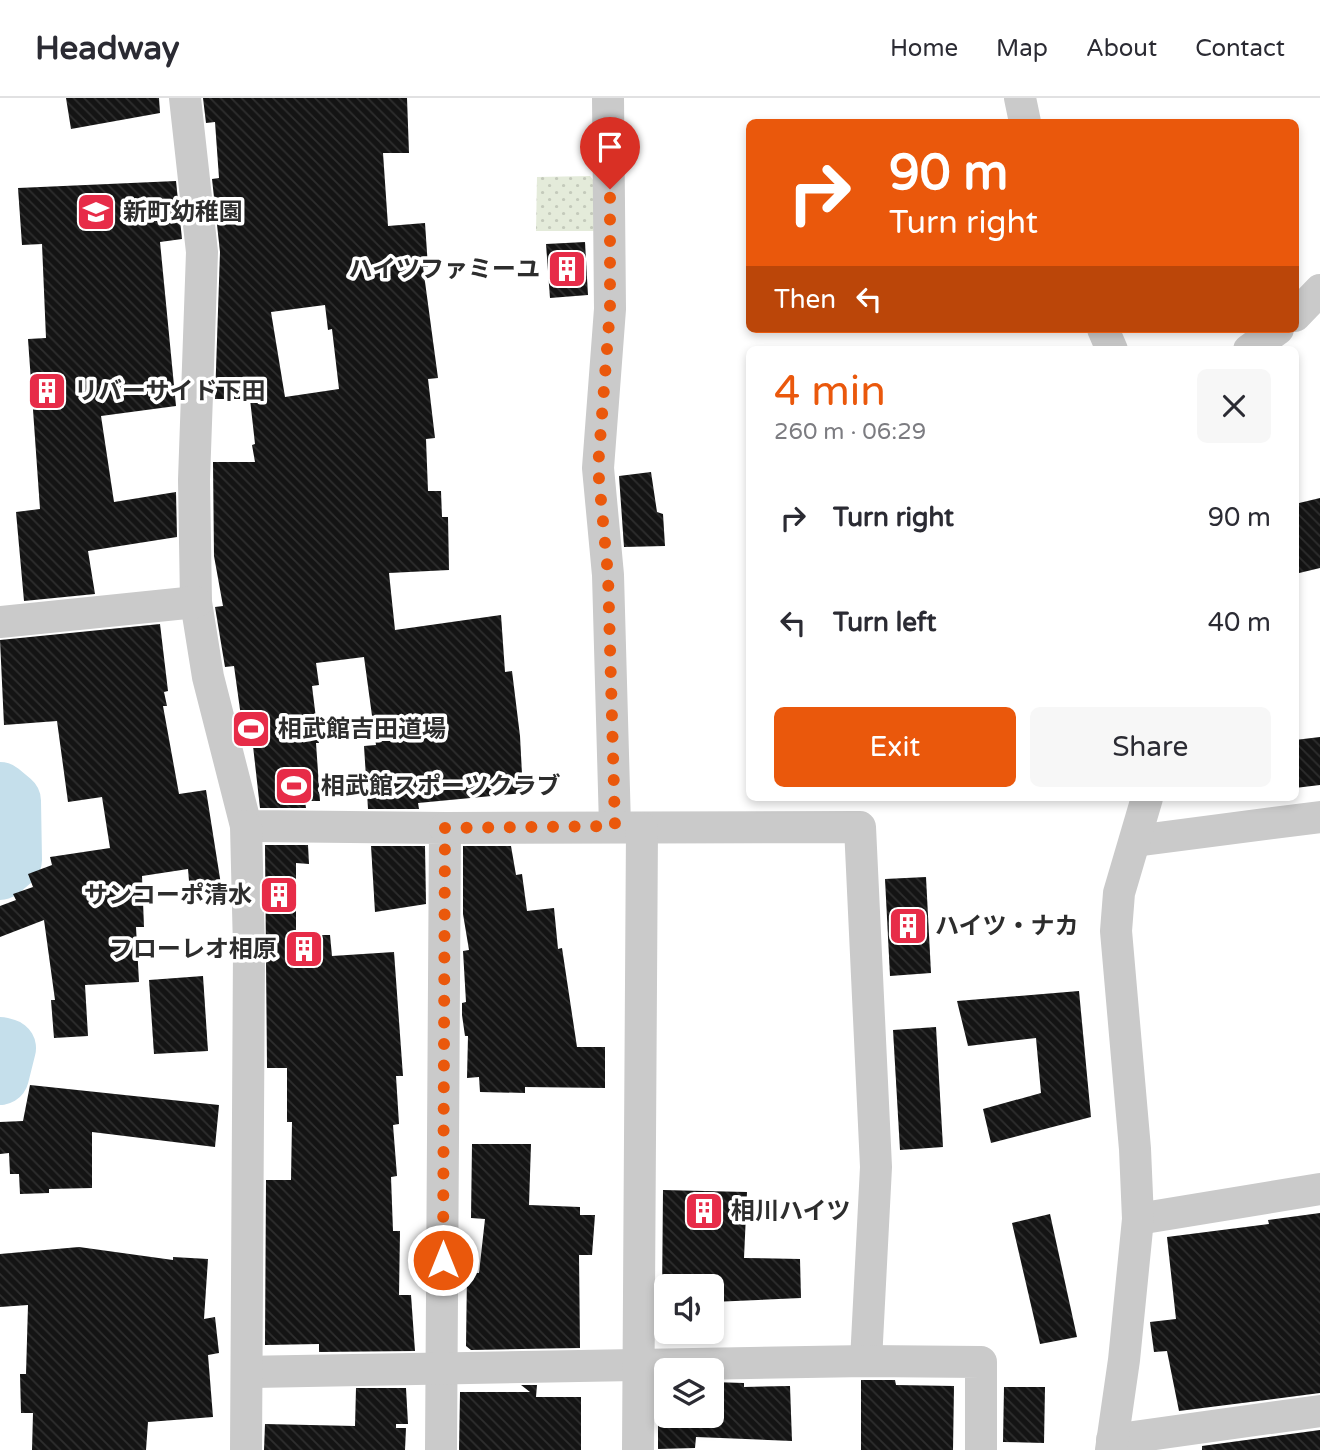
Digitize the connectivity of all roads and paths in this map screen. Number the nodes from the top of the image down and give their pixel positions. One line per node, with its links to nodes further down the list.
1 (185, 98): 9 (street)
2 (608, 98): 14 (street)
3 (1020, 98): 4 (street)
4 (1024, 119)
5 (1320, 290): 6 (street)
6 (1299, 312)
7 (1272, 333): 8 (street)
8 (1255, 346)
9 (196, 602): 10 (street); 13 (street)
10 (0, 622)
11 (1146, 801): 16 (street)
12 (1320, 817): 16 (street)
13 (246, 826): 15 (street); 22 (street)
14 (628, 827): 15 (street); 19 (street); 20 (street)
15 (445, 828): 21 (street)
16 (1135, 841): 18 (street)
17 (1320, 1189): 18 (street)
18 (1138, 1219): 24 (street)
19 (866, 1361): 20 (street); 28 (street)
20 (638, 1365): 21 (street); 27 (street)
21 (442, 1368): 22 (street); 26 (street)
22 (247, 1372): 25 (street)
23 (1320, 1410): 24 (street)
24 (1112, 1445)
25 (246, 1450)
26 (442, 1450)
27 (638, 1450)
28 (981, 1450)

